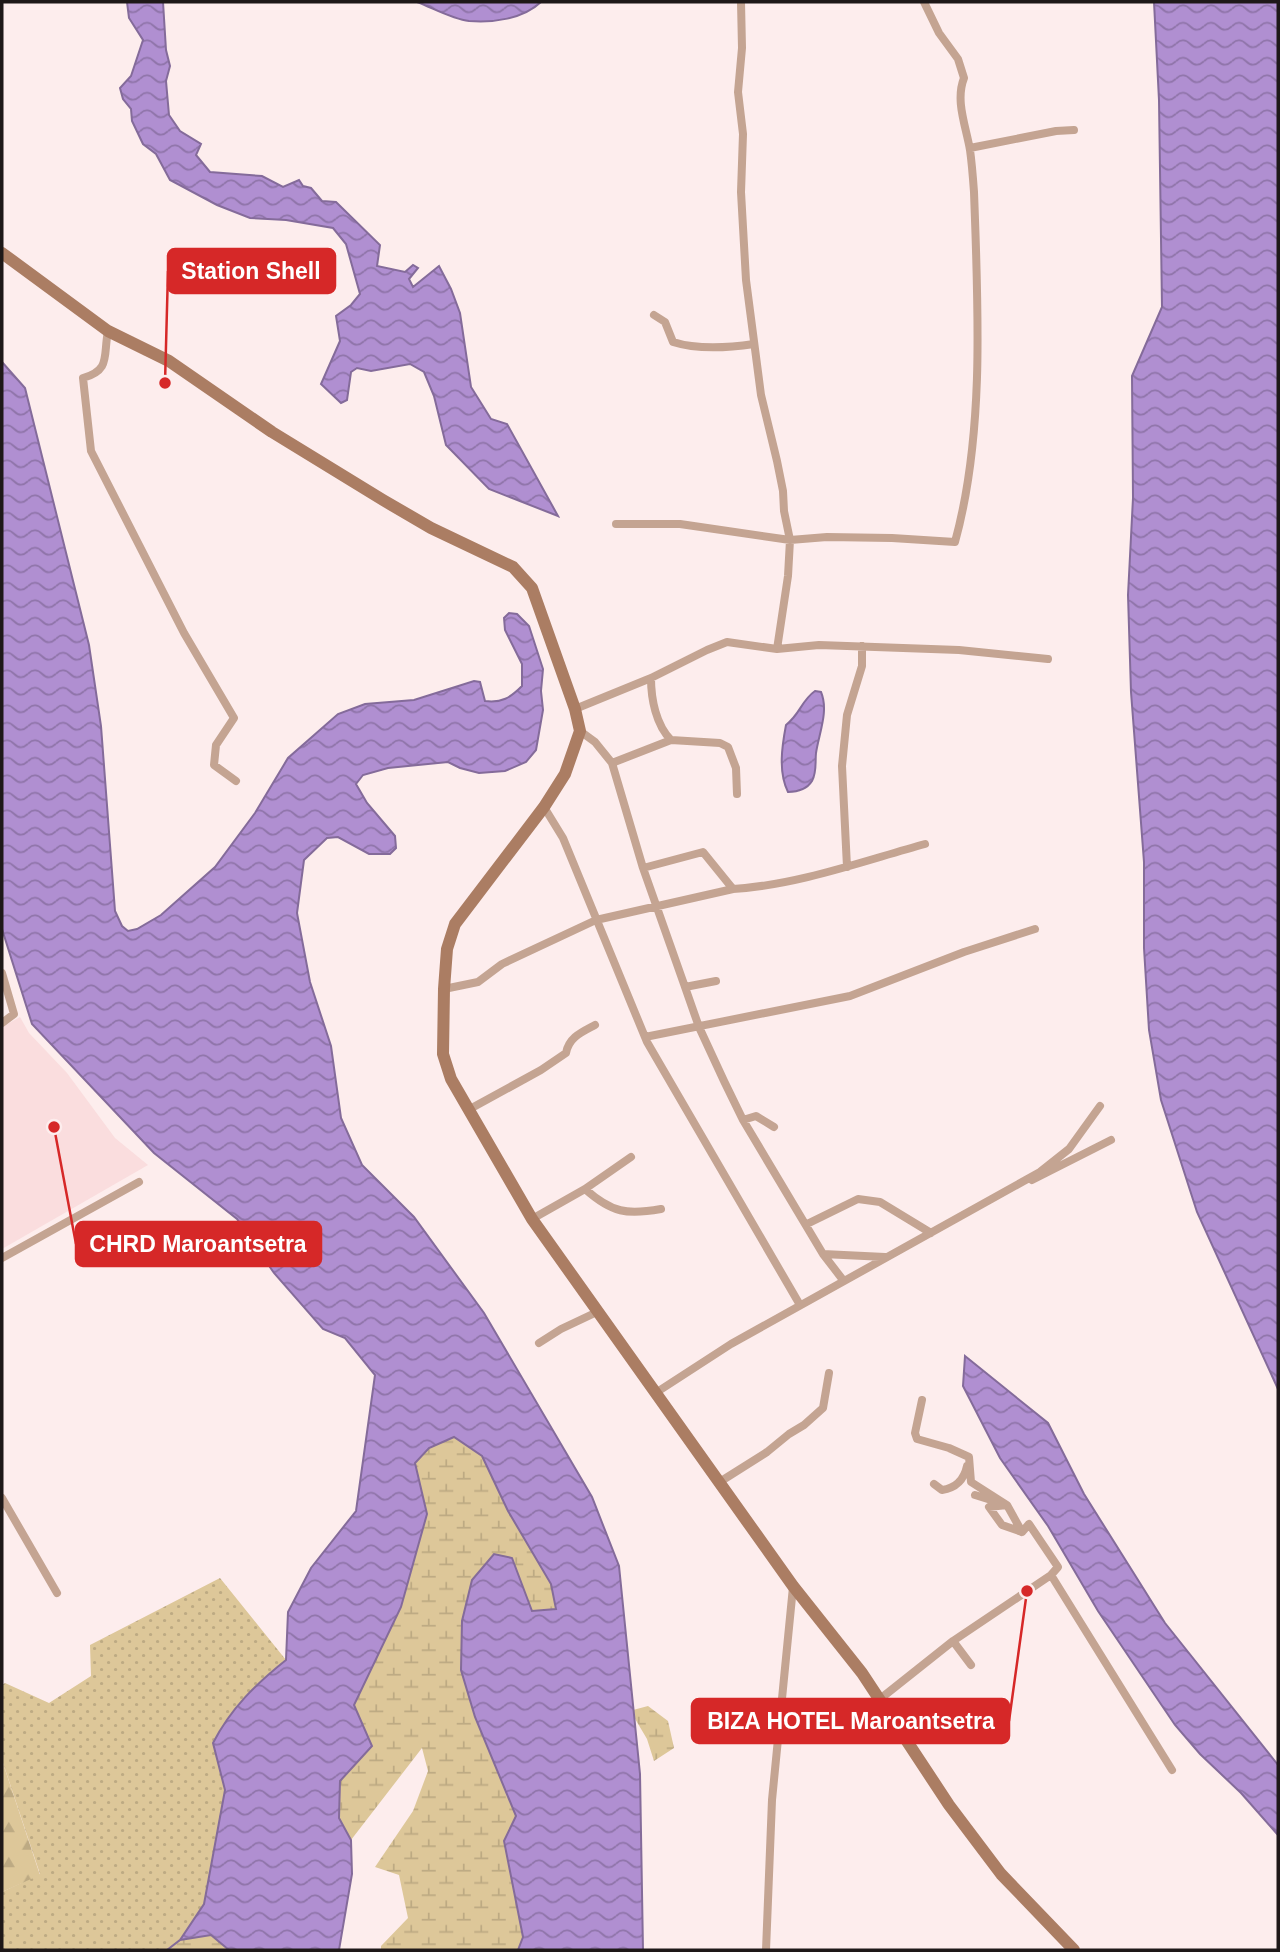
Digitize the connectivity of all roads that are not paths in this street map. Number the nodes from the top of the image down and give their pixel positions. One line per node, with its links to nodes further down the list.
1 (741, 2): 8 (street)
2 (924, 2): 4 (street)
3 (1074, 130): 4 (street)
4 (970, 148): 10 (street)
5 (2, 253): 7 (main road)
6 (654, 315): 8 (street)
7 (108, 331): 15 (main road); 19 (street)
8 (754, 344): 10 (street)
9 (616, 524): 10 (street)
10 (790, 540): 12 (street)
11 (862, 646): 12 (street); 13 (street); 23 (street)
12 (777, 649): 14 (street)
13 (1048, 659)
14 (651, 678): 15 (street); 17 (street)
15 (575, 709): 16 (main road)
16 (580, 731): 18 (street); 21 (main road)
17 (671, 740): 18 (street); 20 (street)
18 (612, 763): 24 (street)
19 (236, 781)
20 (737, 794)
21 (544, 807): 27 (street); 32 (main road)
22 (925, 844): 23 (street)
23 (847, 867): 25 (street)
24 (643, 868): 25 (street); 26 (street)
25 (733, 889): 26 (street)
26 (658, 908): 27 (street); 31 (street)
27 (596, 920): 32 (street); 36 (street)
28 (1035, 929): 35 (street)
29 (2, 973): 33 (street)
30 (716, 981): 31 (street)
31 (685, 988): 35 (street)
32 (444, 989): 38 (main road)
33 (2, 1023)
34 (595, 1025): 38 (street)
35 (699, 1027): 36 (street); 39 (street)
36 (645, 1037): 54 (street)
37 (1100, 1106): 45 (street)
38 (468, 1110): 47 (main road)
39 (743, 1120): 40 (street); 48 (street)
40 (774, 1127)
41 (1111, 1140): 45 (street)
42 (631, 1157): 44 (street)
43 (139, 1181): 52 (street)
44 (585, 1189): 46 (street); 47 (street)
45 (1003, 1191): 49 (street)
46 (661, 1209)
47 (532, 1219): 55 (main road)
48 (807, 1224): 49 (street); 50 (street)
49 (931, 1233): 51 (street)
50 (823, 1254): 51 (street); 53 (street)
51 (885, 1257): 53 (street)
52 (2, 1258)
53 (842, 1280): 54 (street)
54 (800, 1305): 58 (street)
55 (597, 1312): 56 (street); 58 (main road)
56 (539, 1343)
57 (830, 1373): 61 (street)
58 (657, 1392): 61 (main road)
59 (922, 1400): 60 (street)
60 (969, 1457): 62 (street); 65 (street)
61 (719, 1483): 68 (main road)
62 (934, 1484)
63 (975, 1495): 65 (street)
64 (2, 1499): 69 (street)
65 (1007, 1505): 66 (street); 66 (street)
66 (1022, 1532): 67 (street)
67 (1051, 1575): 70 (street); 73 (street)
68 (793, 1586): 72 (main road); 74 (street)
69 (57, 1593)
70 (953, 1640): 71 (street); 72 (street)
71 (971, 1665)
72 (880, 1699): 75 (main road)
73 (1172, 1770)
74 (766, 1950)
75 (1074, 1950)

